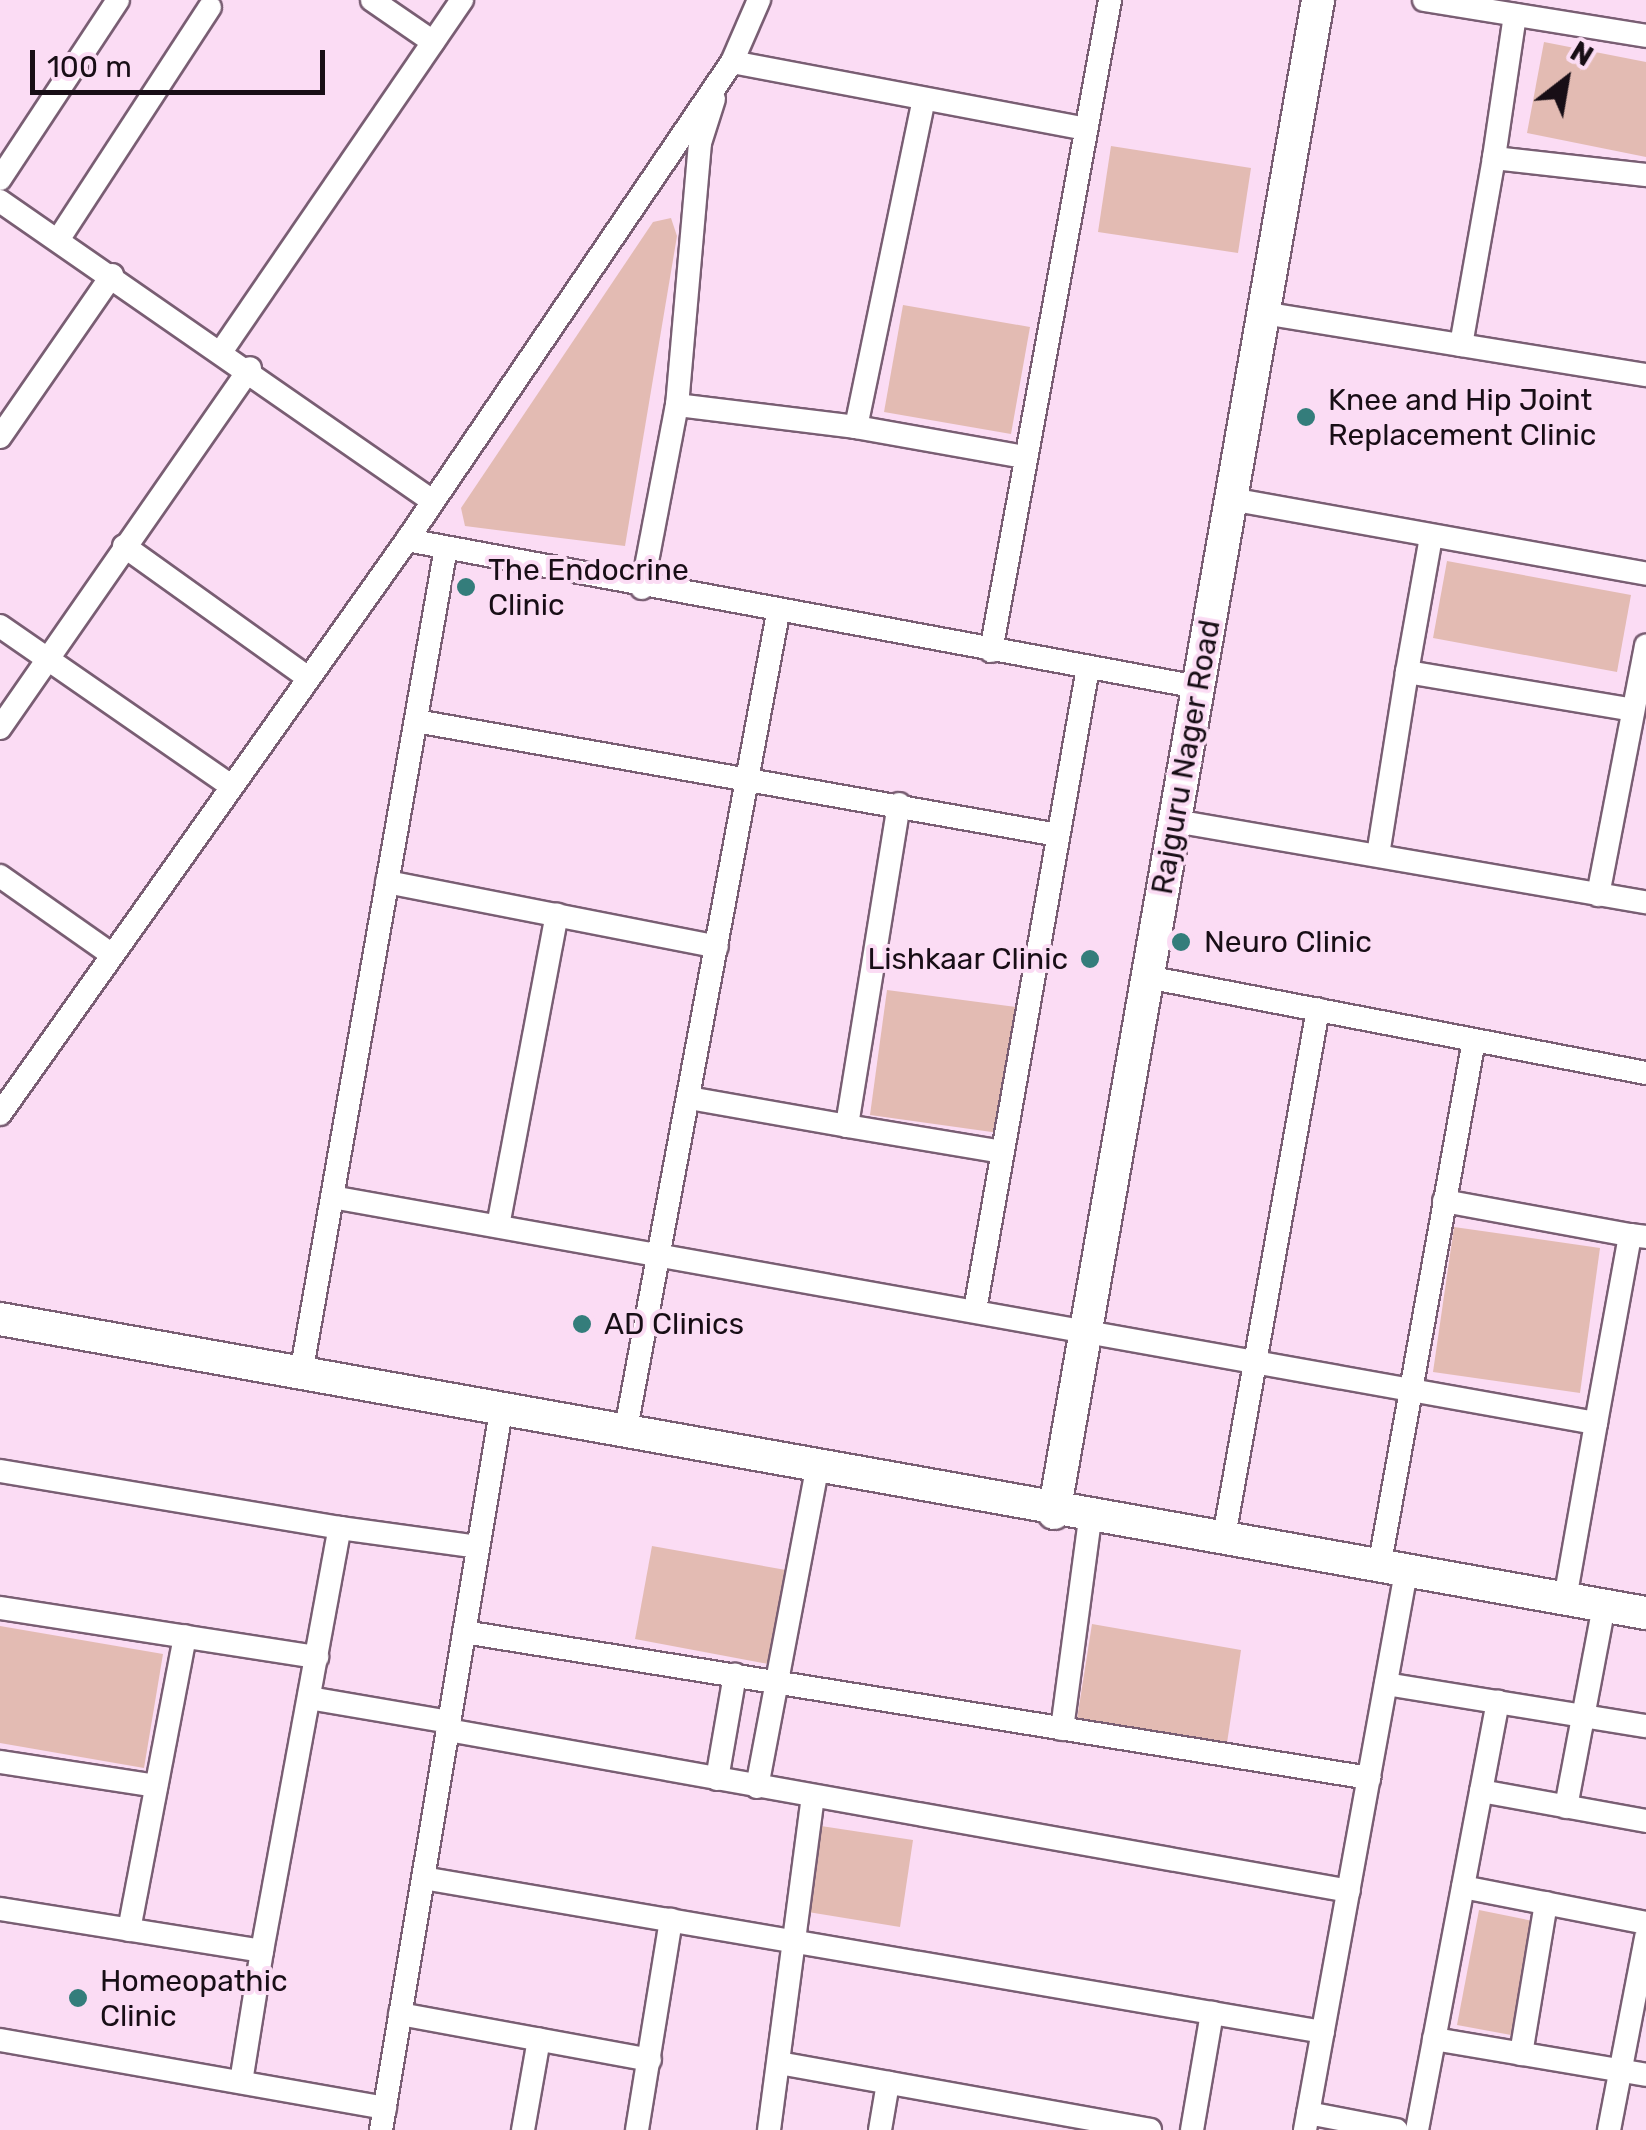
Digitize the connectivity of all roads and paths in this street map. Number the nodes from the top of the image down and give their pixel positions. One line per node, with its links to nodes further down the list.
1 (118, 0): 17 (street)
2 (372, 0): 11 (street)
3 (462, 0): 11 (street)
4 (759, 0): 12 (street)
5 (1110, 0): 14 (street)
6 (1318, 0): 21 (street, Rajguru Nager Road)
7 (1424, 0): 9 (street)
8 (210, 7): 19 (street)
9 (1514, 15): 10 (street); 15 (street)
10 (1646, 36)
11 (433, 42): 23 (street)
12 (727, 68): 13 (street); 26 (street); 31 (street)
13 (923, 103): 14 (street); 27 (street)
14 (1086, 129): 29 (street)
15 (1494, 158): 16 (street); 22 (street)
16 (1646, 175)
17 (0, 179)
18 (0, 201): 19 (street)
19 (58, 240): 20 (street)
20 (112, 275): 23 (street); 28 (street)
21 (1263, 313): 22 (street); 30 (street, Rajguru Nager Road)
22 (1461, 346): 25 (street)
23 (222, 349): 24 (street)
24 (250, 368): 31 (street); 34 (street)
25 (1646, 375)
26 (677, 405): 27 (street); 37 (street)
27 (856, 428): 29 (street)
28 (0, 437)
29 (1026, 457): 41 (street)
30 (1231, 499): 32 (street); 46 (street, Rajguru Nager Road)
31 (431, 500): 33 (street)
32 (1431, 537): 36 (street); 44 (street)
33 (407, 540): 35 (street); 45 (street)
34 (124, 546): 42 (street); 45 (street)
35 (445, 553): 37 (street); 48 (street)
36 (1646, 574)
37 (642, 588): 38 (street)
38 (778, 613): 41 (street); 50 (street)
39 (0, 626): 42 (street)
40 (1646, 646): 47 (street)
41 (991, 651): 43 (street)
42 (48, 659): 49 (street); 51 (street)
43 (1088, 668): 46 (street); 54 (street)
44 (1408, 672): 47 (street); 55 (street)
45 (304, 675): 51 (street)
46 (1198, 687): 53 (street, Rajguru Nager Road)
47 (1633, 710): 58 (street)
48 (416, 721): 50 (street); 57 (street)
49 (0, 728)
50 (748, 774): 52 (street); 61 (street)
51 (230, 785): 62 (street)
52 (899, 804): 54 (street); 69 (street)
53 (1175, 821): 55 (street); 63 (street, Rajguru Nager Road)
54 (1058, 835): 70 (street)
55 (1378, 855): 58 (street)
56 (0, 876): 62 (street)
57 (388, 882): 60 (street); 71 (street)
58 (1598, 895): 59 (street)
59 (1646, 902)
60 (557, 915): 61 (street); 73 (street)
61 (717, 946): 67 (street)
62 (108, 952): 68 (street)
63 (1147, 977): 64 (street); 78 (street, Rajguru Nager Road)
64 (1318, 1009): 65 (street); 79 (street)
65 (1474, 1040): 66 (street); 72 (street)
66 (1646, 1073)
67 (689, 1098): 69 (street); 75 (street)
68 (0, 1114)
69 (847, 1126): 70 (street)
70 (1002, 1152): 76 (street)
71 (332, 1197): 73 (street); 80 (street)
72 (1444, 1201): 74 (street); 81 (street)
73 (498, 1226): 75 (street)
74 (1638, 1236): 83 (street)
75 (661, 1255): 76 (street); 84 (street)
76 (975, 1310): 78 (street)
77 (0, 1319): 80 (street)
78 (1086, 1330): 79 (street); 87 (street, Rajguru Nager Road)
79 (1250, 1360): 81 (street); 90 (street)
80 (301, 1374): 82 (street)
81 (1411, 1389): 83 (street); 92 (street)
82 (501, 1411): 84 (street); 91 (street)
83 (1596, 1423): 93 (street)
84 (625, 1434): 85 (street)
85 (817, 1470): 87 (street); 101 (street)
86 (0, 1471): 89 (street)
87 (1054, 1513): 88 (street)
88 (1090, 1520): 90 (street); 108 (street)
89 (340, 1528): 91 (street); 99 (street)
90 (1222, 1542): 92 (street)
91 (478, 1547): 97 (street)
92 (1392, 1570): 93 (street); 102 (street)
93 (1565, 1599): 94 (street)
94 (1604, 1606): 96 (street); 105 (street)
95 (0, 1608): 98 (street)
96 (1646, 1612)
97 (464, 1632): 100 (street); 106 (street)
98 (185, 1636): 99 (street); 112 (street)
99 (317, 1656): 103 (street)
100 (735, 1674): 101 (street); 111 (street)
101 (778, 1684): 108 (street); 113 (street)
102 (1386, 1684): 104 (street); 110 (street)
103 (309, 1698): 106 (street); 128 (street)
104 (1498, 1702): 105 (street); 114 (street)
105 (1580, 1716): 107 (street); 116 (street)
106 (448, 1726): 111 (street); 118 (street)
107 (1646, 1726)
108 (1062, 1729): 110 (street)
109 (0, 1762): 112 (street)
110 (1369, 1778): 120 (street)
111 (717, 1779): 113 (street)
112 (156, 1786): 125 (street)
113 (757, 1787): 115 (street)
114 (1481, 1791): 116 (street); 119 (street)
115 (814, 1797): 120 (street); 127 (street)
116 (1566, 1806): 117 (street)
117 (1646, 1821)
118 (423, 1878): 123 (street); 130 (street)
119 (1463, 1888): 121 (street); 132 (street)
120 (1348, 1891): 131 (street)
121 (1546, 1904): 124 (street); 135 (street)
122 (0, 1909): 125 (street)
123 (671, 1920): 127 (street); 136 (street)
124 (1646, 1923)
125 (128, 1930): 128 (street)
126 (1646, 1937): 138 (street)
127 (796, 1942): 129 (street); 137 (street)
128 (262, 1951): 140 (street)
129 (1212, 2013): 131 (street); 150 (street)
130 (400, 2014): 134 (street); 142 (street)
131 (1323, 2032): 143 (street)
132 (1434, 2039): 135 (street); 152 (street)
133 (0, 2040): 140 (street)
134 (539, 2040): 136 (street); 145 (street)
135 (1521, 2054): 138 (street)
136 (650, 2060): 146 (street)
137 (779, 2062): 141 (street); 147 (street)
138 (1620, 2072): 139 (street); 153 (street)
139 (1646, 2076)
140 (241, 2082): 142 (street)
141 (888, 2082): 144 (street); 148 (street)
142 (383, 2119)
143 (1307, 2122): 151 (street)
144 (1082, 2124): 149 (street)
145 (523, 2130)
146 (637, 2130)
147 (769, 2130)
148 (880, 2130)
149 (1150, 2130)
150 (1192, 2130)
151 (1396, 2130)
152 (1417, 2130)
153 (1609, 2130)

